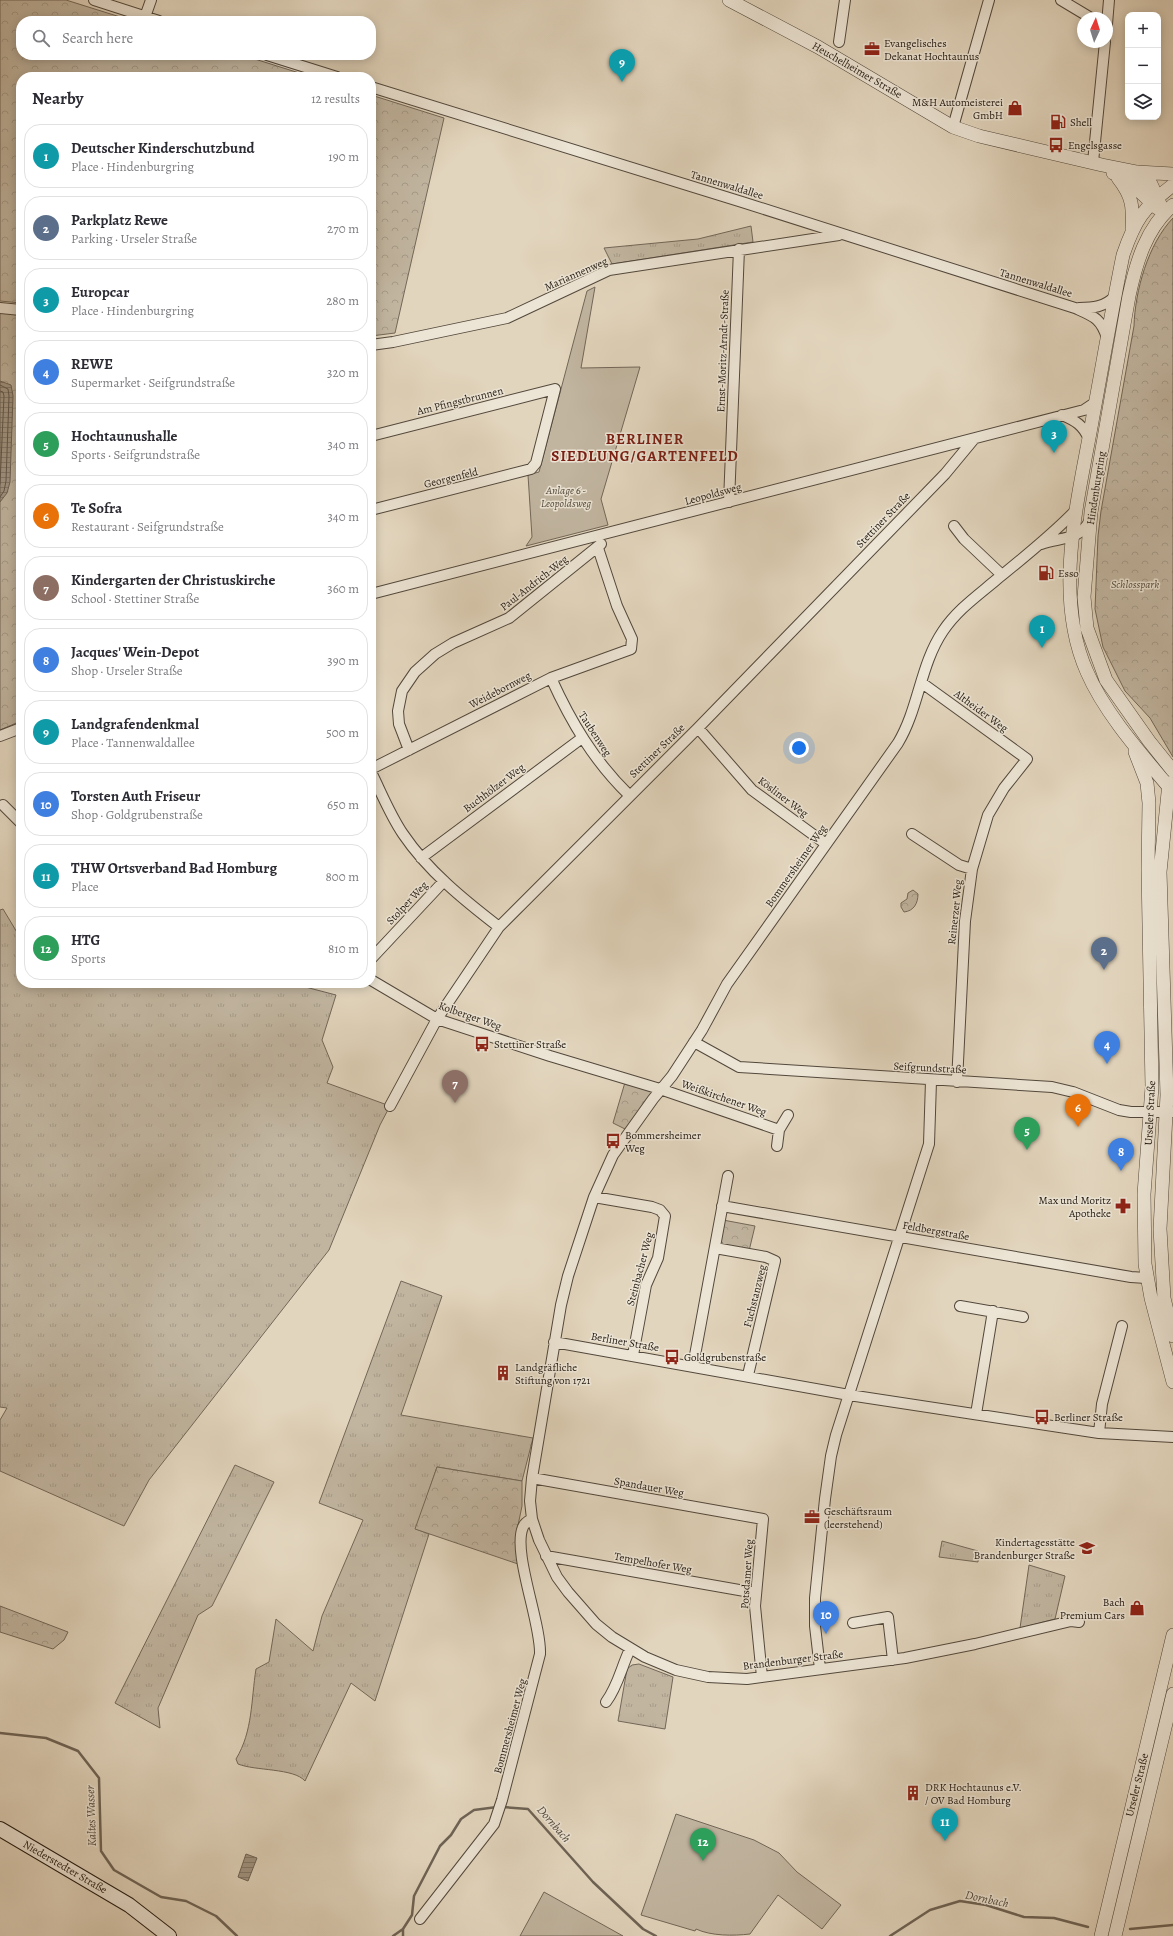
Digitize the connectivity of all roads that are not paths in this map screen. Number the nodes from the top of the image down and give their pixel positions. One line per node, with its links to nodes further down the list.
1 (94, 0): 10 (street)
2 (151, 0): 11 (street)
3 (729, 0): 17 (street, Heuchelheimer Straße)
4 (845, 0): 12 (street)
5 (989, 0): 17 (street)
6 (1061, 0): 8 (street)
7 (1109, 0): 9 (street)
8 (1081, 12)
9 (1108, 12)
10 (142, 16)
11 (145, 16)
12 (839, 42)
13 (1105, 48): 18 (street)
14 (283, 60): 15 (street)
15 (321, 72)
16 (376, 90): 26 (street, Tannenwaldallee)
17 (953, 127): 18 (street, Heuchelheimer Straße)
18 (1097, 164): 19 (street, Heuchelheimer Straße); 20 (street, Heuchelheimer Straße)
19 (1113, 172): 23 (street, Heuchelheimer Straße); 25 (street, Heuchelheimer Straße)
20 (1137, 172): 21 (street); 23 (street, Heuchelheimer Straße)
21 (1173, 174)
22 (1173, 186): 23 (street, Hindenburgring)
23 (1154, 200): 24 (street, Heuchelheimer Straße); 25 (street, Hindenburgring)
24 (1168, 209): 43 (street, Hindenburgring)
25 (1132, 230): 28 (street, Hindenburgring)
26 (842, 235): 27 (street, Mariannenweg); 30 (street, Tannenwaldallee)
27 (739, 250): 33 (street, Mariannenweg); 40 (street, Ernst-Moritz-Arndt-Straße)
28 (1115, 296): 30 (street, Tannenwaldallee); 32 (street, Hindenburgring)
29 (0, 308): 31 (street)
30 (1075, 308): 32 (street, Tannenwaldallee)
31 (16, 310)
32 (1107, 338): 34 (street, Hindenburgring)
33 (376, 344)
34 (1096, 402): 35 (street, Leopoldsweg); 38 (street, Hindenburgring)
35 (1062, 415): 37 (street, Leopoldsweg); 38 (street)
36 (376, 435): 39 (street, Am Pfingstbrunnen)
37 (974, 439): 40 (street, Leopoldsweg); 57 (street, Stettiner Straße)
38 (1089, 439): 42 (street, Hindenburgring)
39 (535, 465): 41 (street, Georgenfeld)
40 (729, 502): 45 (street, Leopoldsweg)
41 (376, 509)
42 (1076, 510): 46 (street, Bommersheimer Weg); 47 (street, Hindenburgring)
43 (1090, 519): 47 (street, Bommersheimer Weg); 51 (street, Hindenburgring)
44 (954, 526): 53 (street)
45 (610, 533): 50 (street, Paul-Andrich-Weg); 54 (street, Leopoldsweg)
46 (1049, 535): 47 (street); 49 (street, Bommersheimer Weg)
47 (1074, 536): 48 (street, Bommersheimer Weg); 51 (street); 52 (street, Hindenburgring)
48 (1060, 540): 49 (street, Bommersheimer Weg); 52 (street)
49 (1041, 544): 53 (street, Bommersheimer Weg)
50 (598, 548): 55 (street, Weidebornweg); 62 (street, Paul-Andrich-Weg)
51 (1087, 556): 65 (street, Hindenburgring)
52 (1071, 561): 60 (street, Hindenburgring)
53 (1002, 575): 56 (street, Bommersheimer Weg)
54 (376, 593)
55 (550, 678): 61 (street, Taubenweg); 62 (street, Weidebornweg)
56 (922, 683): 63 (street, Altheider Weg); 74 (street, Bommersheimer Weg)
57 (698, 728): 68 (street, Stettiner Straße); 74 (street, Kösliner Weg)
58 (16, 730): 59 (street)
59 (0, 736)
60 (1129, 737): 67 (street); 73 (street, Urseler Straße)
61 (582, 738): 68 (street, Taubenweg); 75 (street, Buchhölzer Weg)
62 (409, 750): 64 (street, Weidebornweg)
63 (1026, 759): 76 (street, Reinerzer Weg)
64 (376, 767)
65 (1169, 767): 67 (street, Urseler Straße)
66 (376, 780): 75 (street)
67 (1172, 789): 71 (street, Urseler Straße); 73 (street, Urseler Straße)
68 (629, 795): 78 (street, Stettiner Straße)
69 (3, 805): 70 (street)
70 (16, 818)
71 (1169, 825): 87 (street, Urseler Straße)
72 (912, 834): 76 (street)
73 (1149, 841): 88 (street, Urseler Straße)
74 (826, 844): 82 (street, Bommersheimer Weg)
75 (421, 858): 77 (street)
76 (972, 869): 84 (street, Reinerzer Weg)
77 (444, 881): 78 (street); 79 (street, Stolper Weg)
78 (499, 927): 81 (street, Stettiner Straße)
79 (376, 953)
80 (376, 983): 81 (street, Kolberger Weg)
81 (437, 1019): 85 (street, Kolberger Weg); 86 (street, Stettiner Straße)
82 (694, 1042): 83 (street, Seifgrundstraße); 85 (street, Bommersheimer Weg)
83 (932, 1081): 84 (street, Seifgrundstraße); 95 (street)
84 (957, 1082): 88 (street, Seifgrundstraße)
85 (660, 1089): 90 (street, Weißkirchener Weg); 93 (street, Bommersheimer Weg)
86 (390, 1106)
87 (1170, 1112): 88 (street, Seifgrundstraße); 99 (street, Urseler Straße)
88 (1151, 1113): 97 (street, Urseler Straße)
89 (788, 1115): 90 (street)
90 (779, 1130): 91 (street)
91 (777, 1146)
92 (728, 1176): 94 (street)
93 (594, 1197): 105 (street, Bommersheimer Weg); 106 (street, Steinbacher Weg)
94 (722, 1206): 95 (street, Feldbergstraße); 96 (street)
95 (901, 1236): 97 (street, Feldbergstraße); 110 (street)
96 (715, 1248): 107 (street); 108 (street, Fuchstanzweg)
97 (1146, 1278): 98 (street, Urseler Straße)
98 (1151, 1298): 99 (street); 109 (street, Urseler Straße)
99 (1169, 1299): 104 (street, Urseler Straße)
100 (960, 1306): 101 (street)
101 (993, 1311): 102 (street); 111 (street)
102 (1023, 1317)
103 (1122, 1326): 112 (street)
104 (1173, 1336)
105 (554, 1342): 106 (street, Berliner Straße); 114 (street, Bommersheimer Weg)
106 (633, 1355): 107 (street, Berliner Straße)
107 (693, 1366): 108 (street, Berliner Straße)
108 (748, 1375): 110 (street, Berliner Straße)
109 (1173, 1382)
110 (849, 1394): 111 (street, Berliner Straße); 124 (street)
111 (976, 1414): 112 (street, Berliner Straße)
112 (1099, 1433): 113 (street, Berliner Straße)
113 (1173, 1437)
114 (532, 1478): 115 (street, Brandenburger Straße); 116 (street, Spandauer Weg)
115 (532, 1519): 117 (street, Brandenburger Straße); 129 (street, Bommersheimer Weg)
116 (763, 1519): 118 (street, Potsdamer Weg)
117 (546, 1556): 118 (street, Tempelhofer Weg); 122 (street, Brandenburger Straße)
118 (756, 1593): 125 (street, Potsdamer Weg)
119 (853, 1622): 123 (street)
120 (1079, 1622): 123 (street, Brandenburger Straße)
121 (1172, 1641): 131 (street, Urseler Straße)
122 (630, 1650): 125 (street, Brandenburger Straße); 127 (street)
123 (893, 1660): 124 (street, Brandenburger Straße)
124 (820, 1669): 125 (street, Brandenburger Straße)
125 (762, 1677)
126 (1173, 1694): 132 (street, Urseler Straße)
127 (606, 1702)
128 (0, 1829): 130 (main road, Niederstedter Straße)
129 (420, 1919)
130 (170, 1936)
131 (1101, 1936)
132 (1115, 1936)

